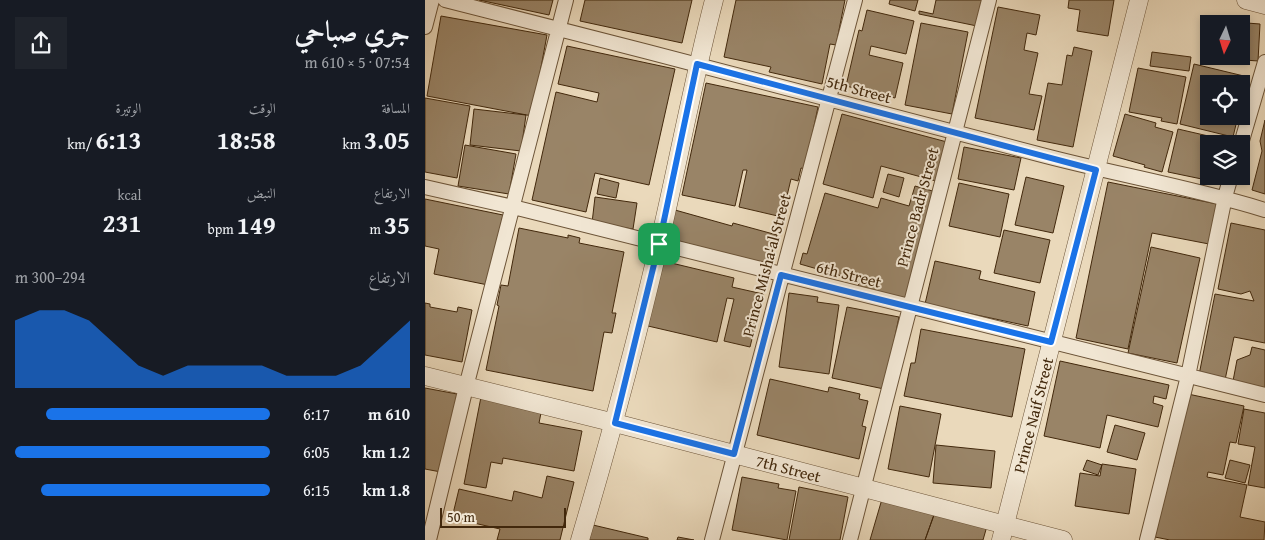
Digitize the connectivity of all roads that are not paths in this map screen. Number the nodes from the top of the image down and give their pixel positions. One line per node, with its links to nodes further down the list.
1 (432, 0): 10 (street)
2 (445, 0): 11 (street, 5th Street)
3 (566, 0): 11 (street)
4 (714, 0): 13 (street)
5 (855, 0): 14 (street, Prince Misha'al Street)
6 (989, 0): 15 (street, Prince Badr Street)
7 (1139, 0): 17 (street, Prince Naif Street)
8 (1246, 0): 9 (street)
9 (1265, 5)
10 (425, 27)
11 (557, 29): 13 (street, 5th Street); 21 (street)
12 (1265, 62): 16 (street)
13 (697, 64): 14 (street, 5th Street); 23 (street)
14 (828, 99): 15 (street, 5th Street); 24 (street, Prince Misha'al Street)
15 (955, 132): 17 (street, 5th Street); 25 (street, Prince Badr Street)
16 (1244, 135)
17 (1096, 170): 20 (street, 5th Street); 26 (street, Prince Naif Street)
18 (1229, 185): 20 (street)
19 (425, 187): 21 (street, 6th Street)
20 (1225, 198): 22 (street, 5th Street); 28 (street)
21 (513, 207): 23 (street, 6th Street); 29 (street)
22 (1265, 210)
23 (659, 244): 24 (street, 6th Street); 31 (street)
24 (781, 275): 25 (street, 6th Street); 32 (street, Prince Misha'al Street)
25 (910, 307): 26 (street, 6th Street); 33 (street, Prince Badr Street)
26 (1051, 342): 28 (street, 6th Street); 34 (street, Prince Naif Street)
27 (425, 376): 29 (street, 7th Street)
28 (1188, 376): 30 (street, 6th Street); 40 (street)
29 (466, 387): 31 (street, 7th Street); 35 (street)
30 (1265, 395)
31 (615, 423): 32 (street, 7th Street); 36 (street)
32 (734, 454): 33 (street, 7th Street); 37 (street, Prince Misha'al Street)
33 (863, 488): 34 (street, 7th Street); 38 (street, Prince Badr Street)
34 (1003, 532): 39 (street, 7th Street)
35 (429, 540)
36 (580, 540)
37 (712, 540)
38 (850, 540)
39 (1063, 540)
40 (1147, 540)

